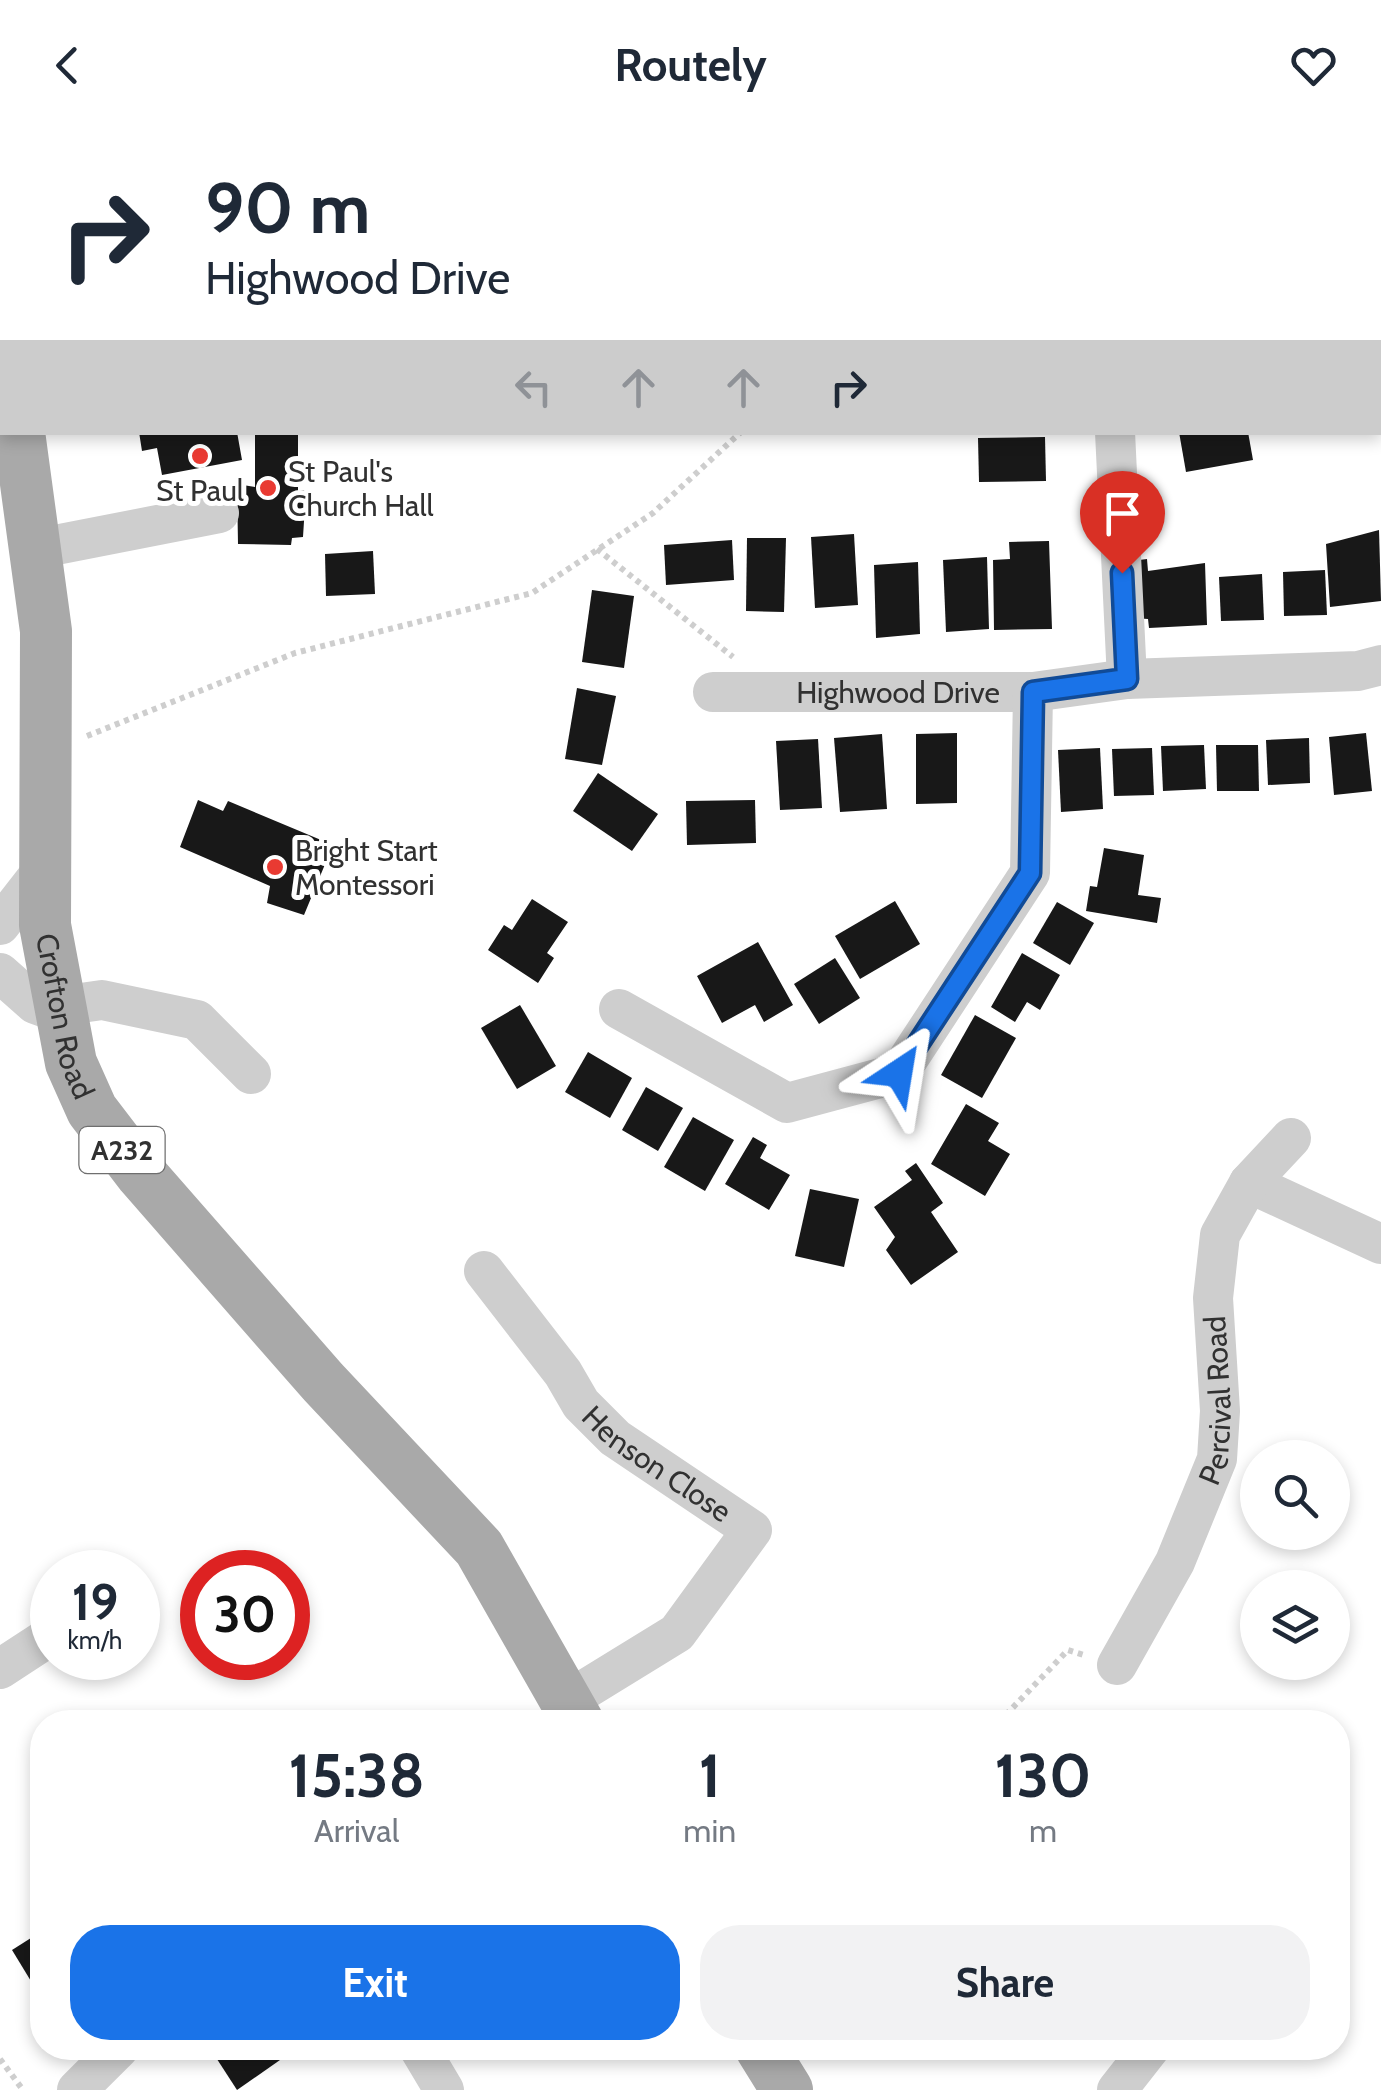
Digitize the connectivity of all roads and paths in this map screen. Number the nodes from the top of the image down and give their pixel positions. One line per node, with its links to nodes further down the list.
1 (19, 435): 5 (main road, Crofton Road / A232)
2 (737, 435): 6 (path)
3 (1115, 435): 8 (street)
4 (219, 513): 5 (street)
5 (34, 549): 12 (main road, Crofton Road / A232)
6 (597, 550): 10 (path); 12 (path)
7 (1381, 666): 8 (street, Highwood Drive)
8 (1127, 679): 11 (street, Highwood Drive)
9 (713, 692): 10 (street, Highwood Drive)
10 (778, 692): 11 (street, Highwood Drive)
11 (1033, 692): 17 (street)
12 (47, 752): 13 (main road, Crofton Road / A232)
13 (46, 866): 14 (street); 16 (main road, Crofton Road / A232)
14 (0, 924)
15 (0, 973): 16 (street)
16 (59, 1007): 18 (street); 26 (main road, Crofton Road / A232)
17 (620, 1009)
18 (251, 1074)
19 (1291, 1138): 20 (street, Percival Road)
20 (1249, 1183): 21 (street); 24 (street, Percival Road)
21 (1381, 1244)
22 (484, 1271): 27 (street, Henson Close)
23 (30, 1649): 25 (street)
24 (1117, 1665): 28 (path)
25 (0, 1669)
26 (572, 1710)
27 (574, 1710)
28 (1010, 1710)
29 (0, 2059): 34 (path)
30 (106, 2060): 35 (street)
31 (427, 2060): 36 (street)
32 (769, 2060): 37 (main road)
33 (1141, 2060): 38 (street)
34 (23, 2090)
35 (76, 2090)
36 (444, 2090)
37 (788, 2090)
38 (1117, 2090)

